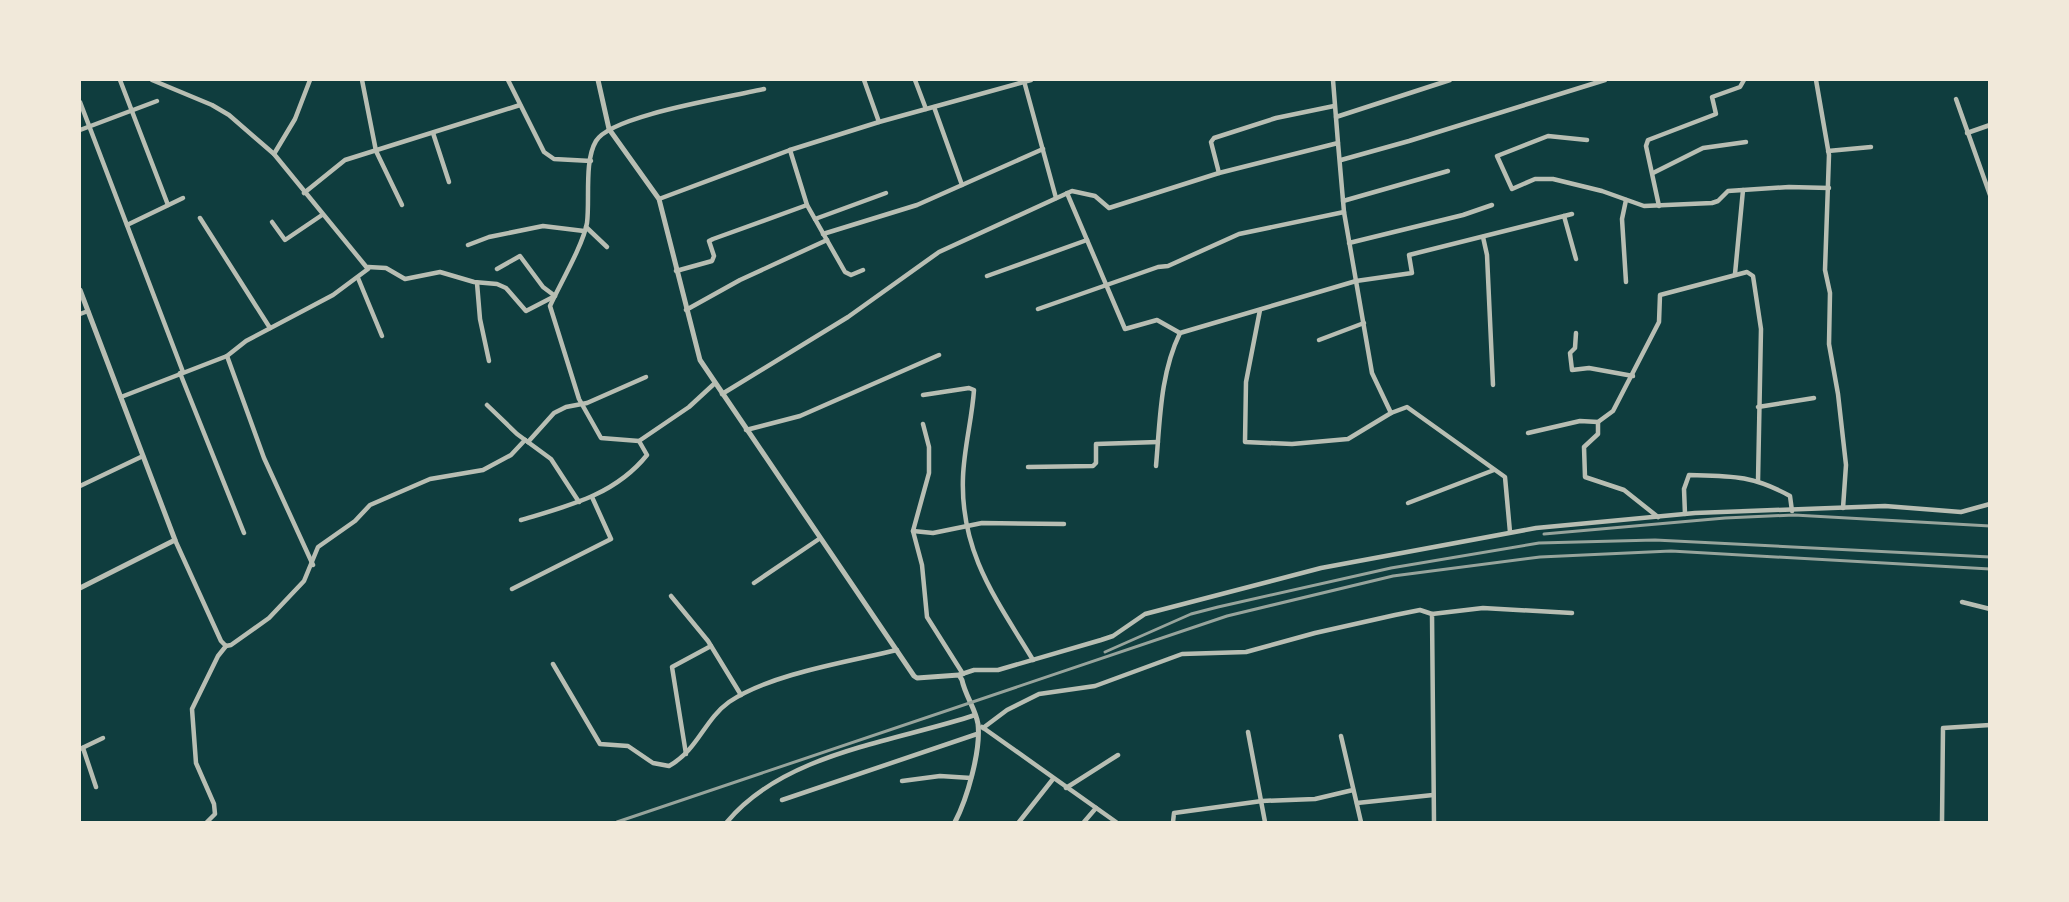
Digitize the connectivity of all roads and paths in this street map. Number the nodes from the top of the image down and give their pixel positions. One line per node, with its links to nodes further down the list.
1 (120, 80): 24 (street)
2 (152, 80): 41 (street)
3 (310, 80): 41 (street)
4 (362, 80): 39 (street)
5 (508, 80): 20 (street)
6 (598, 80): 29 (street)
7 (864, 80): 26 (street)
8 (915, 80): 23 (street)
9 (1030, 80): 15 (street)
10 (1333, 80): 21 (street)
11 (1450, 80): 25 (street)
12 (1605, 80): 42 (street)
13 (1744, 80): 46 (street)
14 (1816, 80): 40 (street)
15 (1024, 81): 22 (street); 37 (street)
16 (764, 89): 29 (street)
17 (1956, 99): 32 (street)
18 (158, 101): 24 (street)
19 (80, 102): 28 (street)
20 (520, 105): 31 (street); 43 (street)
21 (1334, 106): 25 (street); 45 (street)
22 (934, 107): 23 (street); 48 (street)
23 (926, 109): 26 (street)
24 (132, 111): 28 (street); 60 (street)
25 (1336, 117): 35 (street)
26 (879, 122): 38 (street)
27 (1989, 125): 32 (street)
28 (89, 127): 30 (street); 72 (street)
29 (609, 129): 43 (street); 57 (street)
30 (80, 130)
31 (434, 133): 39 (street); 47 (street)
32 (1967, 133): 54 (street)
33 (1587, 140): 58 (street)
34 (1746, 142): 46 (street)
35 (1338, 143): 42 (street); 45 (street)
36 (1871, 147): 40 (street)
37 (1042, 149): 48 (street); 56 (street)
38 (790, 150): 57 (street); 62 (street)
39 (376, 151): 51 (street); 61 (street)
40 (1828, 151): 49 (street)
41 (274, 154): 51 (street)
42 (1341, 159): 59 (street)
43 (591, 161): 73 (street)
44 (1448, 171): 59 (street)
45 (1219, 173): 53 (street)
46 (1653, 173): 64 (street)
47 (448, 182)
48 (962, 185): 74 (street)
49 (1828, 188): 50 (street); 139 (street)
50 (1743, 190): 64 (street); 86 (street)
51 (304, 193): 67 (street)
52 (886, 193): 70 (street)
53 (1067, 193): 56 (street); 77 (street)
54 (1989, 195)
55 (183, 198): 60 (street)
56 (1056, 198): 114 (street)
57 (659, 199): 85 (street)
58 (1626, 200): 64 (street); 90 (street)
59 (1343, 201): 65 (street)
60 (168, 205): 72 (street)
61 (402, 205)
62 (807, 205): 70 (street); 85 (street)
63 (1492, 205): 78 (street)
64 (1659, 206)
65 (1344, 212): 78 (street); 92 (street)
66 (1572, 214): 68 (street)
67 (322, 215): 71 (street); 82 (street)
68 (1564, 216): 75 (street); 81 (street)
69 (200, 218): 101 (street)
70 (815, 219): 74 (street)
71 (272, 222)
72 (127, 225): 109 (street)
73 (585, 229): 79 (street); 80 (street); 94 (street)
74 (823, 234): 76 (street)
75 (1483, 237): 89 (street); 113 (street)
76 (826, 240): 84 (street); 97 (street)
77 (1087, 240): 87 (street); 92 (street)
78 (1349, 243): 89 (street)
79 (468, 245)
80 (607, 247)
81 (1576, 259)
82 (368, 267): 88 (street); 91 (street)
83 (497, 268): 94 (street)
84 (863, 270)
85 (676, 271): 97 (street)
86 (1735, 274): 110 (street); 120 (street)
87 (987, 276)
88 (358, 278): 101 (street); 104 (street)
89 (1356, 281): 98 (street); 100 (street)
90 (1626, 282)
91 (477, 283): 94 (street); 108 (street)
92 (1107, 285): 95 (street); 102 (street)
93 (80, 290): 96 (street)
94 (555, 296): 118 (street)
95 (1038, 309)
96 (88, 310): 99 (street); 116 (street)
97 (686, 310): 112 (street)
98 (1260, 310): 102 (street); 121 (street)
99 (80, 314)
100 (1364, 323): 105 (street); 121 (street)
101 (270, 327): 107 (street)
102 (1180, 333): 128 (street)
103 (1576, 333): 110 (street)
104 (381, 336)
105 (1319, 340)
106 (939, 355): 124 (street)
107 (227, 356): 109 (street); 151 (street)
108 (489, 361)
109 (181, 373): 116 (street); 148 (street)
110 (1633, 376): 122 (street)
111 (646, 377): 118 (street)
112 (715, 383): 114 (street); 127 (street)
113 (1493, 385)
114 (722, 394): 124 (street)
115 (923, 395): 145 (street)
116 (121, 397): 129 (street)
117 (1814, 398): 120 (street)
118 (581, 404): 126 (street); 127 (street)
119 (487, 405): 126 (street)
120 (1758, 407): 133 (street)
121 (1390, 413): 132 (street)
122 (1598, 422): 125 (street); 142 (street)
123 (923, 423): 146 (street)
124 (746, 430): 149 (street)
125 (1528, 433)
126 (526, 441): 136 (street); 151 (street)
127 (639, 441): 135 (street)
128 (1158, 442): 130 (street); 131 (street)
129 (143, 456): 134 (street); 150 (street)
130 (1156, 466)
131 (1028, 467)
132 (1494, 470): 137 (street); 147 (street)
133 (1758, 481): 140 (street); 141 (street)
134 (80, 486)
135 (592, 497): 136 (street); 154 (street)
136 (579, 502): 143 (street)
137 (1408, 503)
138 (1989, 504): 139 (street)
139 (1843, 508): 140 (street)
140 (1792, 511): 141 (street)
141 (1685, 514): 142 (street)
142 (1659, 517): 147 (street)
143 (521, 520)
144 (1064, 524): 145 (street)
145 (966, 525): 146 (street); 163 (street)
146 (913, 531): 165 (street)
147 (1510, 532): 163 (street)
148 (243, 533)
149 (819, 539): 152 (street); 162 (street)
150 (175, 540): 153 (street); 160 (street)
151 (313, 565): 160 (street)
152 (754, 583)
153 (80, 588)
154 (512, 589)
155 (671, 596): 161 (street)
156 (1962, 602): 157 (street)
157 (1989, 609)
158 (1572, 613): 159 (street)
159 (1432, 614): 169 (street); 183 (street)
160 (226, 646): 188 (street)
161 (711, 646): 166 (street); 175 (street)
162 (897, 650): 165 (street); 166 (street)
163 (1033, 660): 165 (street)
164 (553, 664): 175 (street)
165 (961, 674): 167 (street)
166 (741, 695): 175 (street)
167 (975, 715): 169 (street); 189 (street)
168 (1989, 725): 198 (street)
169 (980, 726): 171 (street); 178 (street)
170 (1248, 732): 185 (street)
171 (977, 734): 177 (street); 184 (street)
172 (1341, 736): 182 (street)
173 (103, 738): 174 (street)
174 (81, 748): 180 (street)
175 (686, 754)
176 (1118, 754): 181 (street)
177 (971, 778): 179 (street); 190 (street)
178 (1053, 779): 181 (street); 191 (street)
179 (902, 781)
180 (96, 787)
181 (1066, 788): 187 (street)
182 (1353, 790): 185 (street); 186 (street)
183 (1433, 795): 186 (street); 197 (street)
184 (782, 800)
185 (1262, 801): 194 (street); 195 (street)
186 (1357, 803): 196 (street)
187 (1096, 808): 192 (street); 193 (street)
188 (207, 822)
189 (727, 822)
190 (955, 822)
191 (1019, 822)
192 (1084, 822)
193 (1116, 822)
194 (1173, 822)
195 (1265, 822)
196 (1360, 822)
197 (1434, 822)
198 (1942, 822)

